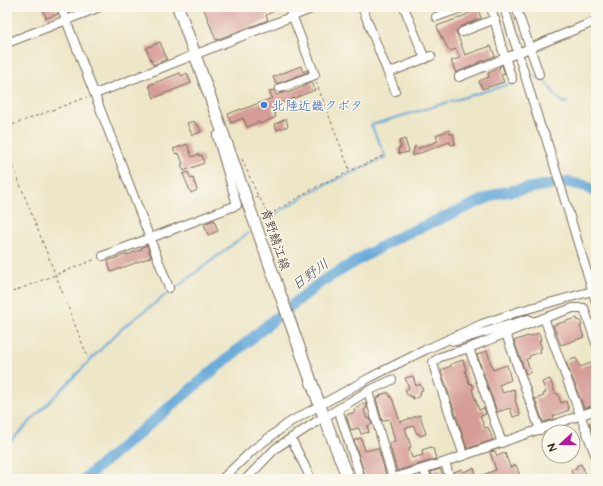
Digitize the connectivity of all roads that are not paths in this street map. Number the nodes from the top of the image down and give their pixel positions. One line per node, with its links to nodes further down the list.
1 (61, 7): 15 (street)
2 (100, 7): 15 (street)
3 (178, 7): 21 (main road, 青野鯖江線)
4 (289, 7): 12 (street)
5 (316, 7): 12 (street)
6 (362, 7): 23 (street)
7 (404, 7): 23 (street)
8 (464, 7): 13 (street)
9 (491, 7): 14 (street)
10 (504, 7): 20 (street)
11 (516, 7): 19 (street)
12 (292, 16): 21 (street); 27 (street)
13 (436, 17)
14 (495, 19): 17 (street); 22 (street)
15 (66, 20): 18 (street); 29 (street)
16 (596, 21): 19 (street)
17 (462, 32)
18 (7, 43)
19 (530, 48): 20 (street); 24 (street)
20 (518, 53): 22 (street); 34 (street)
21 (195, 54): 29 (street); 30 (main road, 青野鯖江線)
22 (506, 58): 25 (street); 26 (street)
23 (388, 73): 28 (street)
24 (539, 74)
25 (459, 77)
26 (512, 79)
27 (280, 88)
28 (395, 91)
29 (95, 94): 31 (street)
30 (224, 133): 31 (street); 44 (main road, 青野鯖江線)
31 (150, 238): 32 (street); 33 (street)
32 (103, 256)
33 (169, 288)
34 (594, 289): 35 (street); 39 (street)
35 (596, 302)
36 (544, 318): 37 (street); 40 (street); 48 (street)
37 (534, 322): 38 (street); 39 (street)
38 (506, 334): 41 (street); 50 (street)
39 (445, 341): 44 (street)
40 (596, 343)
41 (469, 348): 52 (street); 53 (street)
42 (392, 380): 43 (street)
43 (368, 391): 45 (street); 62 (street)
44 (319, 403): 57 (street); 60 (main road, 青野鯖江線)
45 (338, 409): 47 (street); 61 (street)
46 (596, 410): 48 (street)
47 (330, 414)
48 (580, 416): 50 (street); 54 (street)
49 (319, 420): 51 (street)
50 (540, 430): 52 (street)
51 (291, 438): 58 (street); 59 (street)
52 (502, 443): 53 (street)
53 (464, 456): 55 (street)
54 (596, 458)
55 (445, 462): 56 (street); 64 (street)
56 (424, 469): 62 (street); 63 (street)
57 (222, 479)
58 (246, 479)
59 (311, 479)
60 (348, 479)
61 (361, 479)
62 (392, 479)
63 (427, 479)
64 (450, 479)

